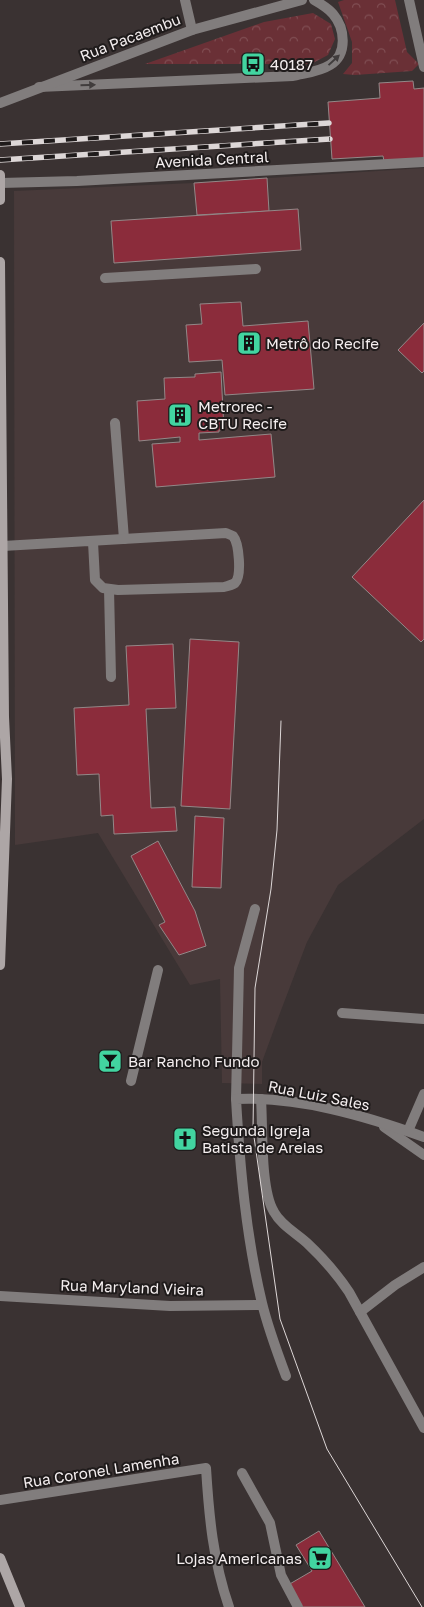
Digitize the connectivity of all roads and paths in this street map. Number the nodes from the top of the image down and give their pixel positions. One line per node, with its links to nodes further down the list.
1 (184, 0): 5 (street)
2 (302, 0): 5 (street, Rua Pacaembu)
3 (314, 0): 7 (street, one-way to 3)
4 (409, 0): 6 (street)
5 (192, 30): 7 (street, Rua Pacaembu)
6 (424, 67)
7 (39, 87): 8 (street, Rua Pacaembu)
8 (0, 103)
9 (424, 162): 10 (street, Avenida Central)
10 (1, 179): 11 (main road)
11 (0, 200)
12 (0, 262): 18 (main road)
13 (256, 269): 14 (street)
14 (105, 278)
15 (115, 423): 16 (street)
16 (124, 539): 17 (street); 19 (street)
17 (93, 542): 18 (street); 19 (street)
18 (3, 546): 21 (main road)
19 (109, 589): 20 (street)
20 (111, 677)
21 (2, 717): 23 (main road)
22 (254, 909): 29 (street)
23 (0, 966)
24 (158, 970): 27 (street)
25 (342, 1013): 26 (street)
26 (424, 1019)
27 (131, 1081)
28 (424, 1094): 32 (street)
29 (236, 1099): 30 (street, Rua Luiz Sales); 37 (street)
30 (261, 1099): 31 (street, Rua Luiz Sales); 38 (street)
31 (376, 1121): 32 (street, Rua Luiz Sales); 34 (street)
32 (408, 1131): 33 (street, Rua Luiz Sales)
33 (424, 1137)
34 (424, 1155)
35 (424, 1267): 38 (street)
36 (0, 1296): 37 (street, Rua Maryland Vieira)
37 (262, 1304): 39 (street)
38 (360, 1312): 40 (street)
39 (286, 1376)
40 (424, 1428)
41 (242, 1473): 46 (street)
42 (0, 1500): 45 (street, Rua Coronel Lamenha)
43 (0, 1558): 44 (main road)
44 (20, 1607)
45 (229, 1607)
46 (298, 1607)

